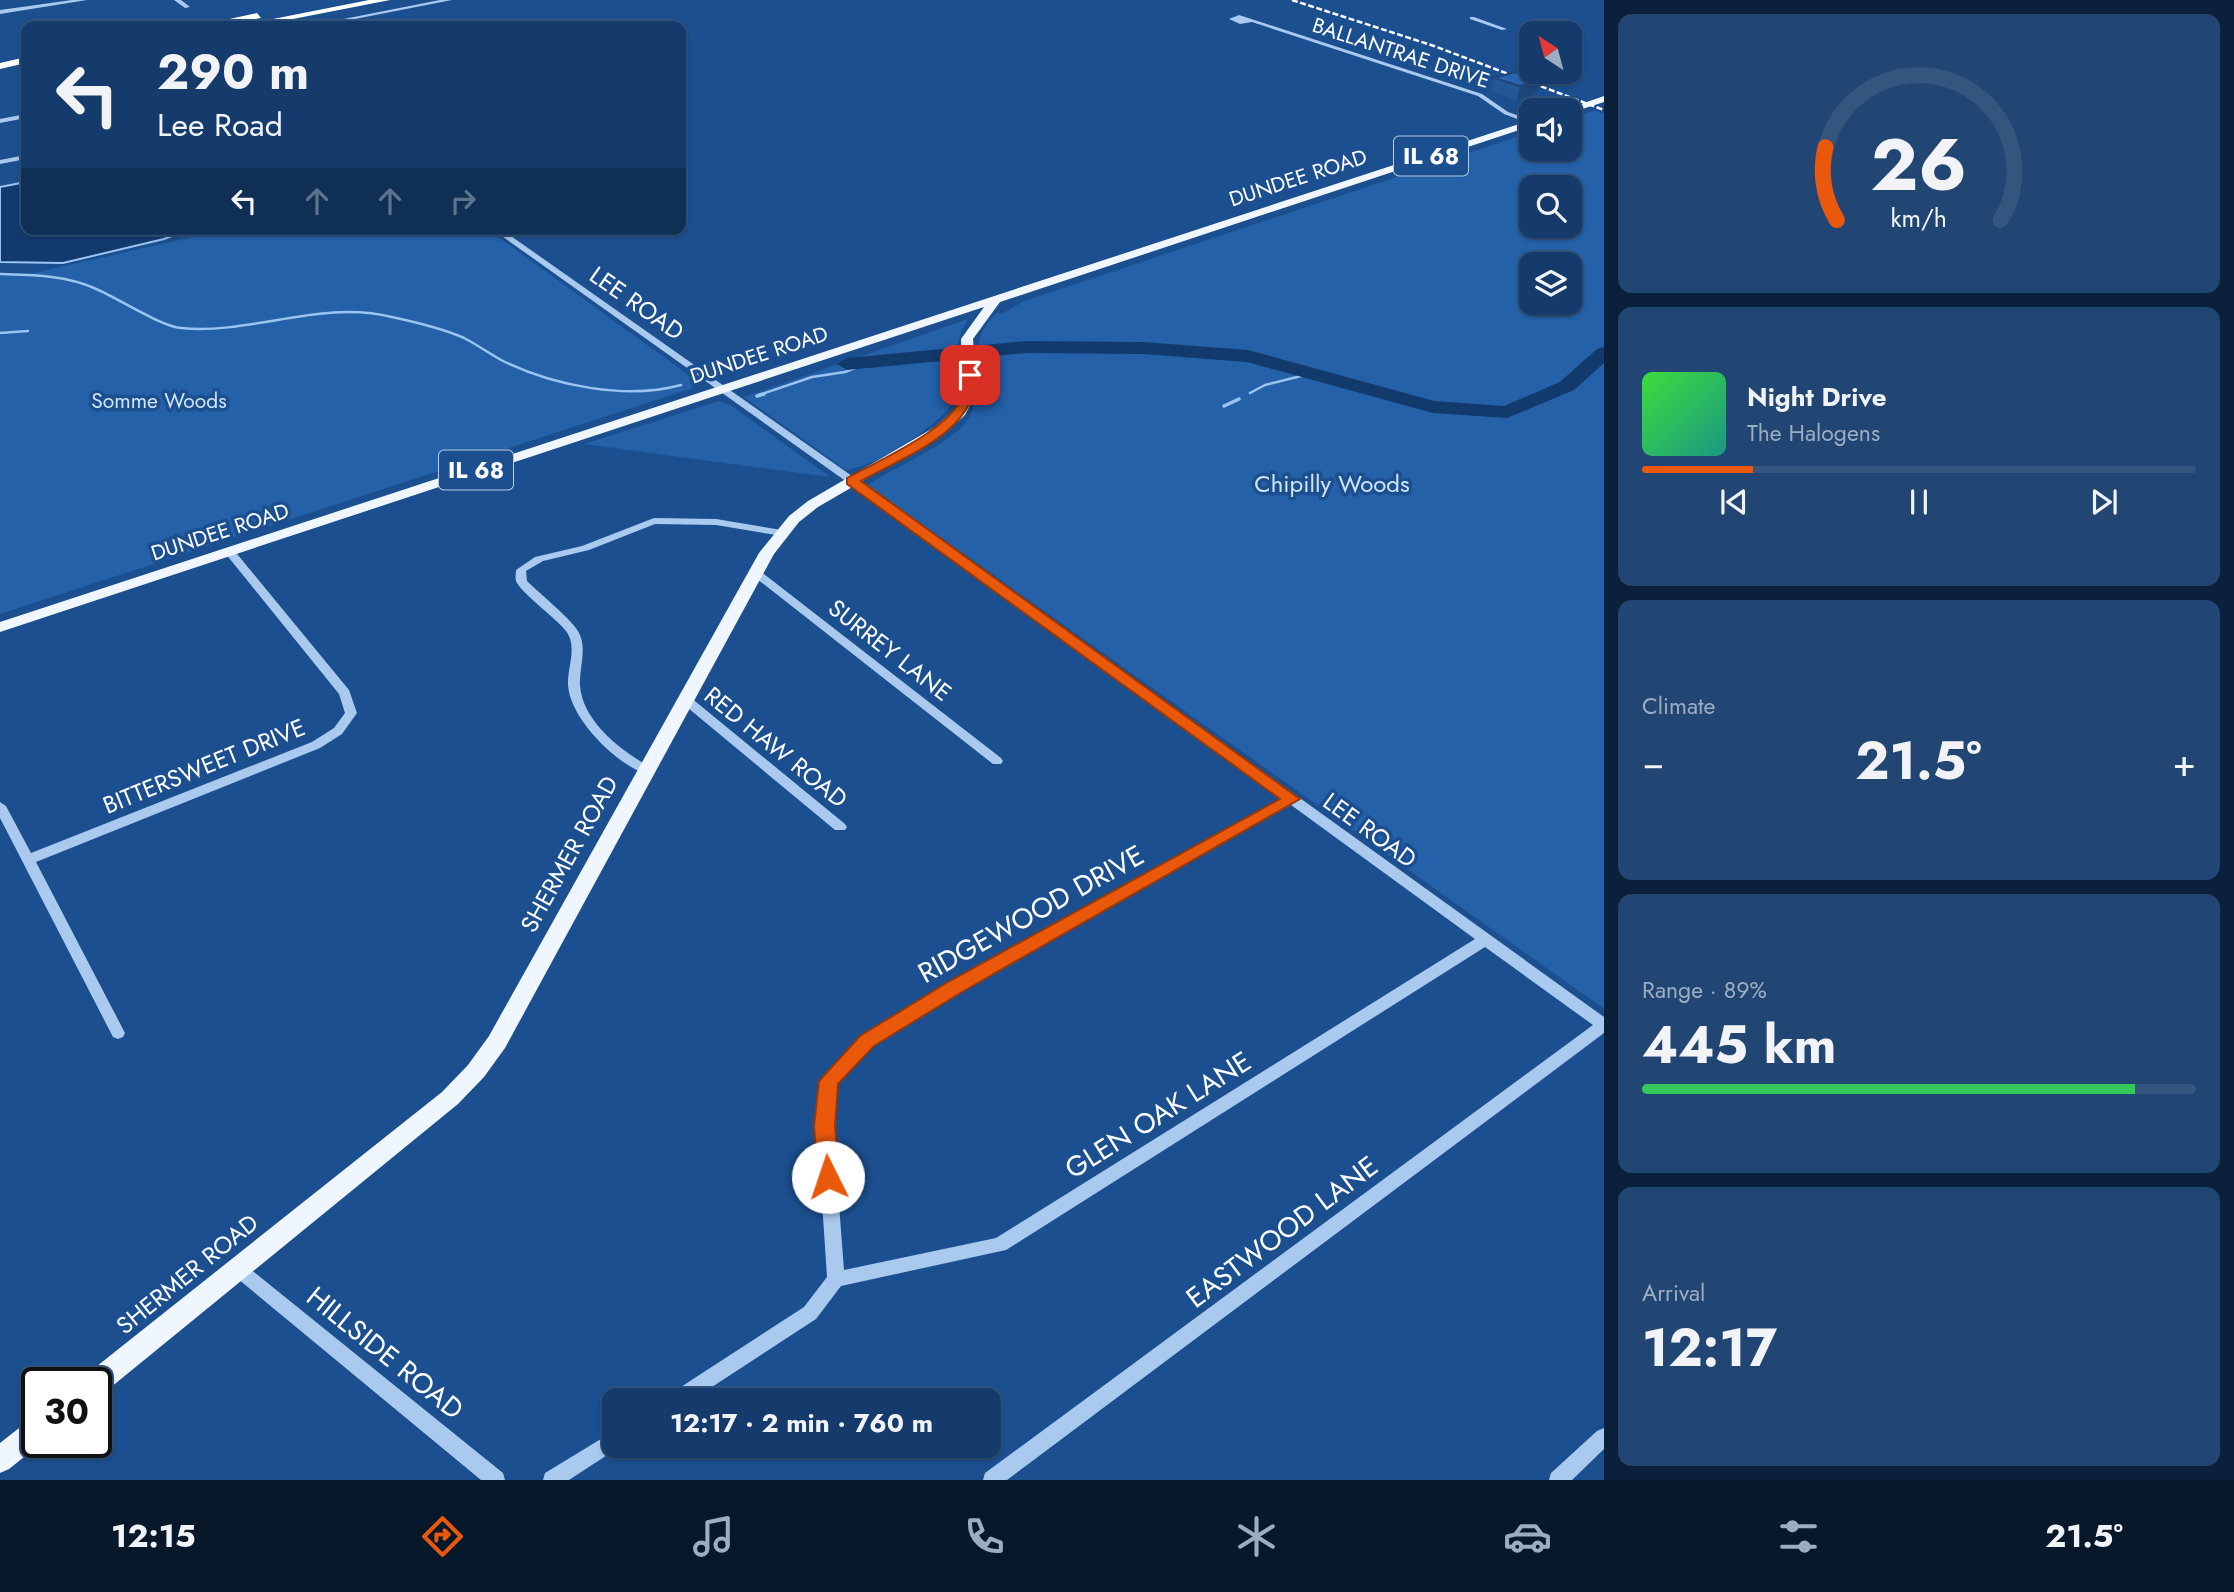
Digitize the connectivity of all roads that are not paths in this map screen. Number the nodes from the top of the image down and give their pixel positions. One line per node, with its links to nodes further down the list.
1 (84, 0): 7 (street)
2 (177, 0): 6 (street)
3 (341, 0): 10 (highway)
4 (385, 0): 11 (highway)
5 (449, 0): 12 (street)
6 (187, 7)
7 (2, 12)
8 (1472, 18): 13 (street)
9 (1252, 20): 20 (street, BALLANTRAE DRIVE)
10 (229, 21)
11 (270, 21)
12 (338, 21)
13 (1504, 29)
14 (21, 61): 15 (highway)
15 (0, 66)
16 (21, 69): 17 (highway)
17 (0, 73)
18 (1604, 99): 19 (main road)
19 (1582, 106)
20 (1519, 116)
21 (21, 117): 22 (street)
22 (0, 121)
23 (1519, 125): 27 (main road, DUNDEE ROAD / IL 68)
24 (21, 158): 25 (street)
25 (0, 162)
26 (504, 235): 28 (street, LEE ROAD)
27 (996, 299): 28 (main road, DUNDEE ROAD / IL 68); 29 (main road, SHERMER ROAD)
28 (722, 389): 29 (street, LEE ROAD); 31 (main road, DUNDEE ROAD / IL 68)
29 (852, 481): 30 (main road, SHERMER ROAD); 37 (street, LEE ROAD)
30 (782, 533): 32 (main road, SHERMER ROAD); 36 (street)
31 (229, 551): 33 (main road, DUNDEE ROAD / IL 68); 40 (street, BITTERSWEET DRIVE)
32 (756, 573): 34 (main road, SHERMER ROAD); 35 (street, SURREY LANE)
33 (0, 627)
34 (686, 700): 36 (main road, SHERMER ROAD); 39 (street, RED HAW ROAD)
35 (997, 761)
36 (648, 771): 44 (main road, SHERMER ROAD)
37 (1292, 799): 41 (street, LEE ROAD); 45 (street, RIDGEWOOD DRIVE)
38 (0, 806): 40 (street)
39 (840, 827)
40 (30, 859): 43 (street)
41 (1485, 940): 42 (street, LEE ROAD); 45 (street, GLEN OAK LANE)
42 (1604, 1025): 54 (street, EASTWOOD LANE)
43 (118, 1033)
44 (238, 1269): 46 (main road, SHERMER ROAD); 52 (street, HILLSIDE ROAD)
45 (836, 1279): 47 (street)
46 (112, 1370)
47 (694, 1388)
48 (1604, 1437): 55 (street)
49 (21, 1443): 51 (main road)
50 (602, 1448): 53 (street)
51 (0, 1460)
52 (496, 1480)
53 (552, 1480)
54 (992, 1480)
55 (1558, 1480)

